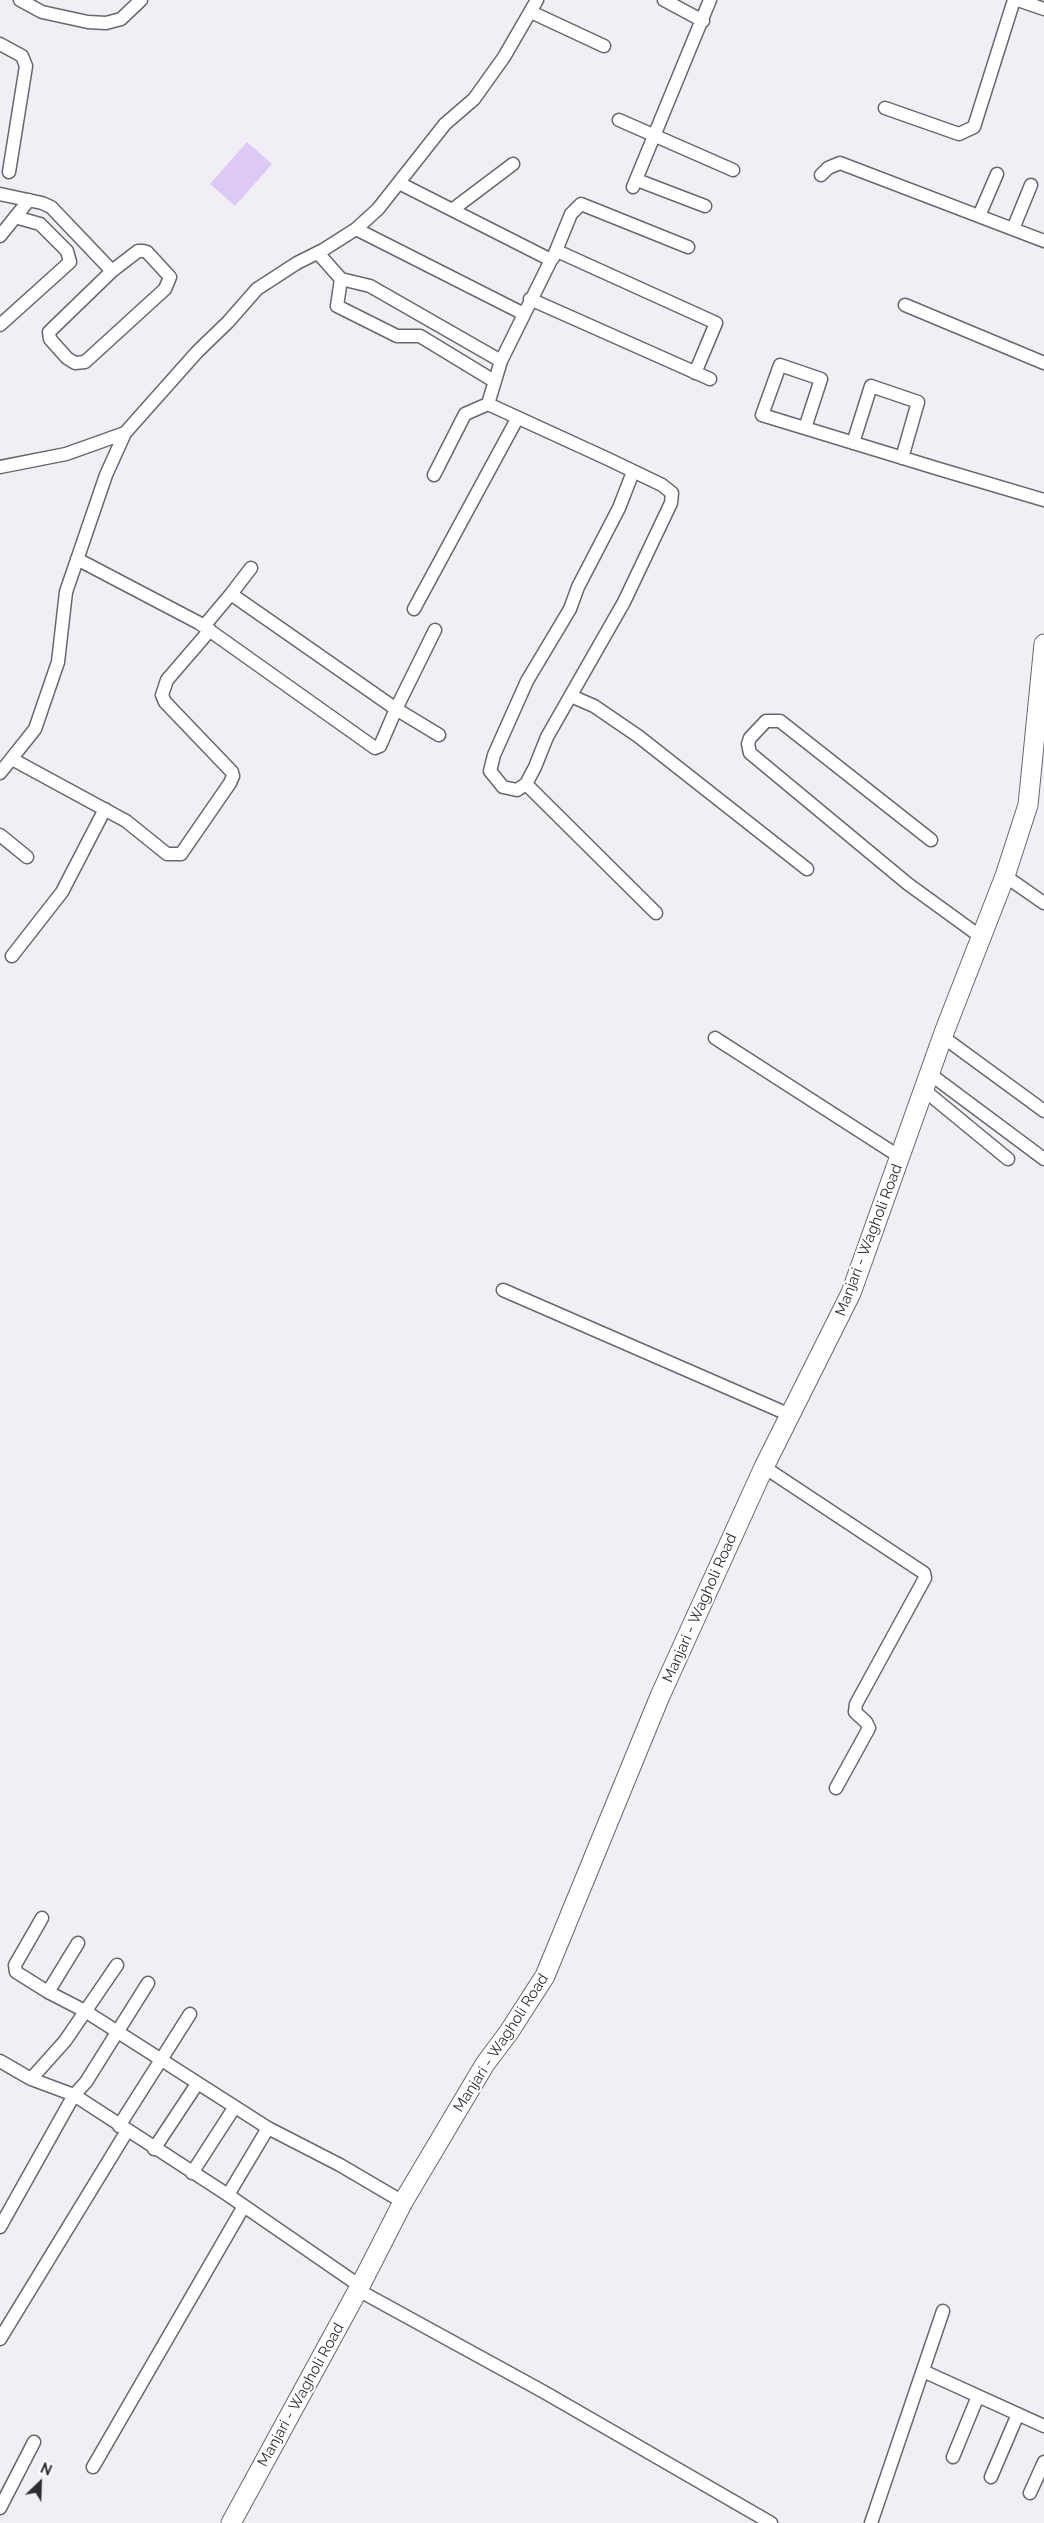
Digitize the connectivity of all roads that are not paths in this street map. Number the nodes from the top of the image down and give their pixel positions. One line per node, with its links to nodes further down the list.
1 (20, 0): 2 (street)
2 (141, 0)
3 (664, 0): 9 (street)
4 (710, 0): 9 (street)
5 (1014, 0): 12 (street)
6 (1018, 0): 8 (street)
7 (534, 6): 11 (street); 20 (street)
8 (1044, 9)
9 (702, 22): 14 (street)
10 (0, 44): 17 (street)
11 (604, 46)
12 (885, 108)
13 (619, 120): 14 (street)
14 (655, 136): 16 (street); 24 (street)
15 (513, 164): 25 (street)
16 (733, 170)
17 (9, 172)
18 (997, 174): 26 (street)
19 (821, 175): 26 (street)
20 (399, 183): 25 (street); 28 (street)
21 (1031, 185): 29 (street)
22 (0, 194): 23 (street)
23 (29, 200): 27 (street); 35 (street)
24 (705, 206)
25 (452, 210): 34 (street)
26 (979, 216): 29 (street)
27 (15, 217): 30 (street); 40 (street)
28 (356, 229): 33 (street); 39 (street)
29 (1013, 229): 31 (street)
30 (0, 236)
31 (1044, 241)
32 (688, 247): 34 (street)
33 (318, 253): 36 (street); 49 (street)
34 (554, 255): 37 (street); 43 (street)
35 (112, 271): 35 (street)
36 (341, 280): 41 (street); 45 (street)
37 (530, 299): 39 (street); 43 (street)
38 (905, 305): 42 (street)
39 (524, 314): 41 (street)
40 (0, 324)
41 (501, 361): 45 (street)
42 (1044, 362)
43 (695, 372): 44 (street)
44 (710, 379)
45 (494, 381): 46 (street)
46 (488, 404): 47 (street); 54 (street)
47 (517, 419): 53 (street); 59 (street)
48 (805, 428): 48 (street); 50 (street)
49 (125, 432): 52 (street); 56 (street)
50 (853, 443): 51 (street); 51 (street)
51 (902, 458): 55 (street)
52 (0, 467)
53 (633, 472): 63 (street); 69 (street)
54 (434, 475)
55 (1044, 500)
56 (77, 559): 60 (street); 67 (street)
57 (251, 568): 58 (street)
58 (231, 594): 60 (street); 65 (street)
59 (414, 609)
60 (207, 628): 65 (street); 70 (street)
61 (435, 630): 65 (street)
62 (1044, 646): 64 (main road, Manjari - Wagholi Road)
63 (570, 696): 69 (street); 74 (street)
64 (1041, 701): 75 (main road, Manjari - Wagholi Road)
65 (396, 709): 66 (street)
66 (439, 735)
67 (12, 759): 68 (street); 70 (street)
68 (0, 773)
69 (526, 784): 77 (street)
70 (105, 809): 79 (street)
71 (0, 836): 73 (street)
72 (931, 840): 78 (street)
73 (26, 857)
74 (807, 869)
75 (1004, 876): 76 (street); 78 (main road, Manjari - Wagholi Road)
76 (1044, 904)
77 (656, 913)
78 (981, 937): 80 (main road, Manjari - Wagholi Road)
79 (12, 956)
80 (943, 1037): 82 (main road, Manjari - Wagholi Road); 83 (street)
81 (715, 1038): 84 (street)
82 (927, 1082): 84 (main road, Manjari - Wagholi Road); 85 (street); 86 (street)
83 (1044, 1110)
84 (900, 1157): 88 (main road, Manjari - Wagholi Road)
85 (1008, 1159)
86 (1044, 1159)
87 (503, 1290): 88 (street)
88 (790, 1415): 89 (main road, Manjari - Wagholi Road)
89 (764, 1467): 90 (street); 110 (main road, Manjari - Wagholi Road)
90 (836, 1788)
91 (42, 1918): 95 (street)
92 (78, 1943): 95 (street)
93 (118, 1965): 96 (street)
94 (148, 1983): 98 (street)
95 (48, 1992): 96 (street)
96 (85, 2011): 98 (street); 101 (street)
97 (190, 2014): 99 (street)
98 (117, 2030): 99 (street); 103 (street)
99 (159, 2060): 102 (street); 105 (street)
100 (0, 2061): 101 (street)
101 (31, 2078): 103 (street)
102 (197, 2084): 104 (street); 107 (street)
103 (74, 2095): 105 (street); 112 (street)
104 (234, 2108): 106 (street); 108 (street)
105 (123, 2128): 107 (street); 115 (street)
106 (268, 2128): 109 (street); 110 (street)
107 (154, 2149): 108 (street)
108 (192, 2172): 109 (street)
109 (228, 2195): 111 (street)
110 (402, 2202): 113 (main road, Manjari - Wagholi Road)
111 (244, 2206): 113 (street); 123 (street)
112 (0, 2227)
113 (359, 2288): 127 (main road, Manjari - Wagholi Road); 128 (street)
114 (943, 2312): 116 (street)
115 (0, 2339)
116 (923, 2371): 117 (street); 129 (street)
117 (978, 2396): 118 (street); 121 (street)
118 (1018, 2414): 119 (street); 124 (street)
119 (1044, 2426)
120 (34, 2442): 126 (street)
121 (953, 2457)
122 (1044, 2462): 125 (street)
123 (93, 2468)
124 (991, 2477)
125 (1030, 2493)
126 (0, 2508)
127 (231, 2523)
128 (770, 2523)
129 (871, 2523)

